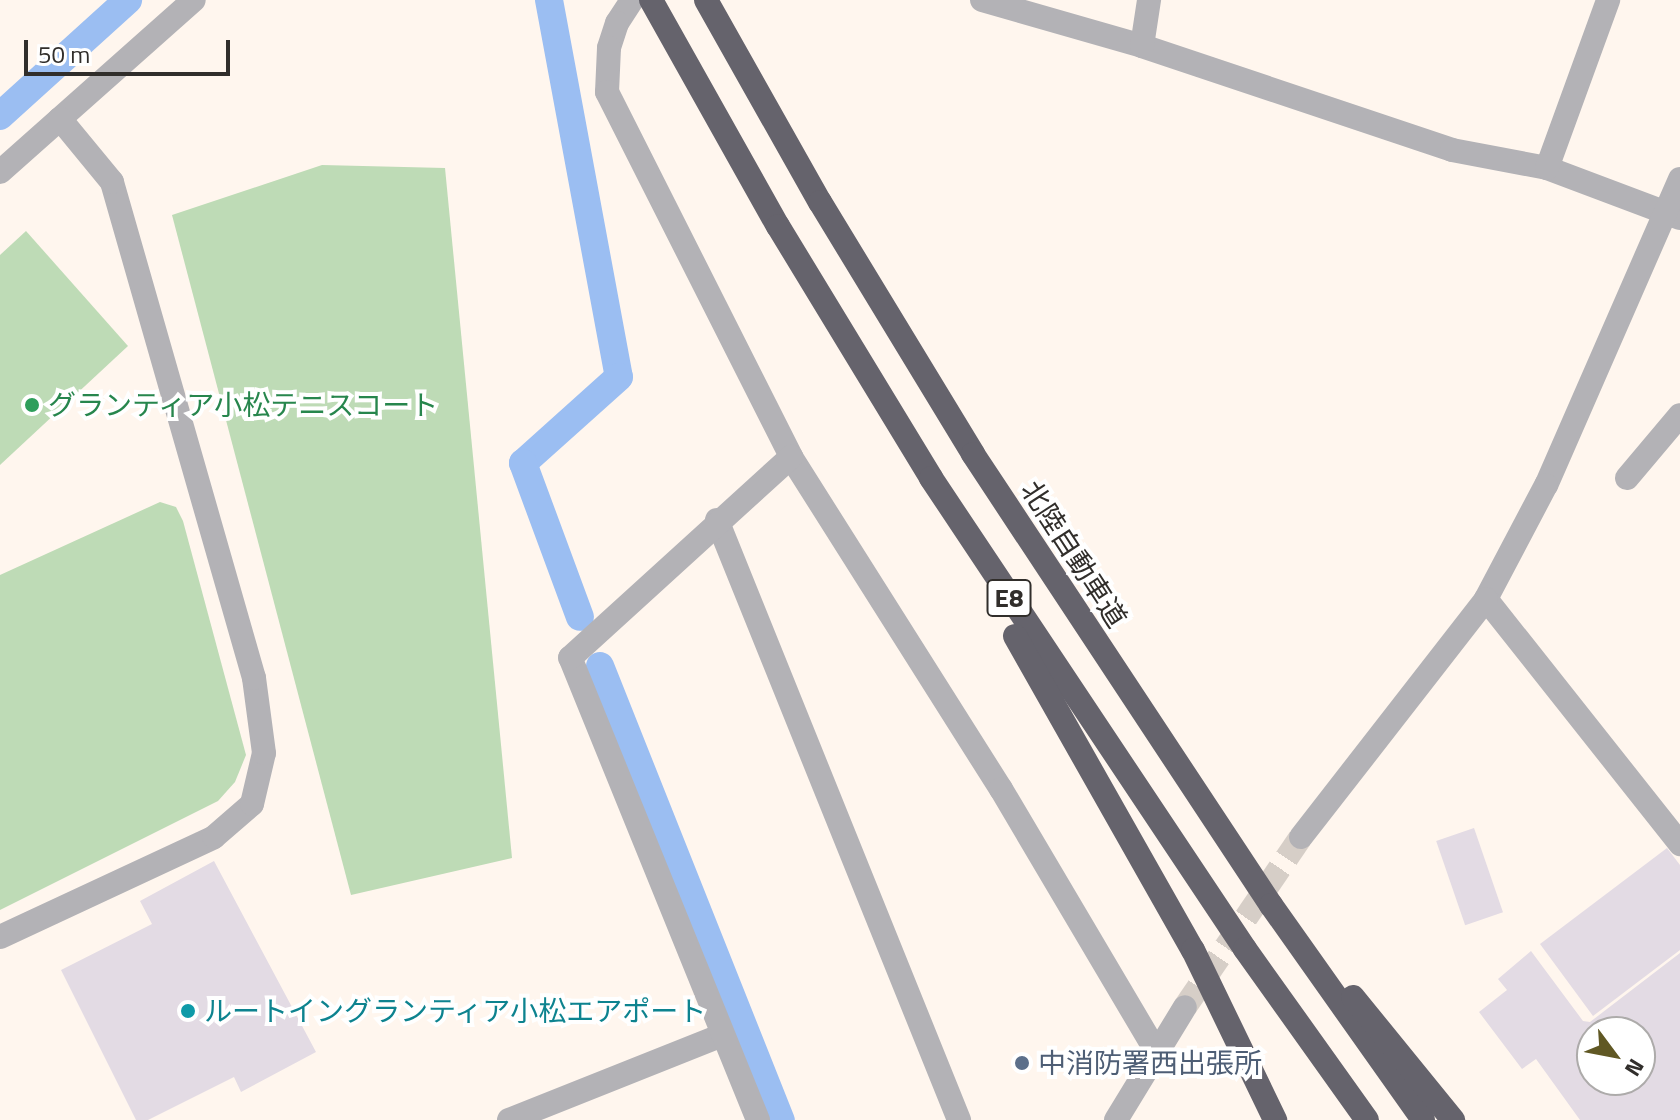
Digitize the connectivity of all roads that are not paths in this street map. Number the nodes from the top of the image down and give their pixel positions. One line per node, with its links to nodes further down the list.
1 (194, 0): 9 (street)
2 (632, 0): 16 (street)
3 (651, 0): 14 (highway, E8)
4 (706, 0): 23 (highway, 北陸自動車道 / E8)
5 (982, 0): 8 (street)
6 (1149, 0): 8 (street)
7 (1608, 0): 10 (street)
8 (1142, 46): 10 (street)
9 (60, 119): 11 (street); 24 (street)
10 (1547, 168): 13 (street)
11 (0, 172)
12 (1680, 179): 13 (street)
13 (1672, 215): 19 (street)
14 (778, 226): 32 (highway); 33 (highway, E8)
15 (1680, 415): 17 (street)
16 (791, 457): 18 (street); 27 (street)
17 (1627, 478)
18 (717, 520): 26 (street); 30 (street)
19 (1486, 599): 20 (street); 21 (street)
20 (1672, 819): 22 (street)
21 (1301, 837)
22 (1680, 844)
23 (1271, 905): 34 (highway, 北陸自動車道 / E8); 35 (highway)
24 (0, 937)
25 (1185, 1007): 27 (street)
26 (723, 1035): 28 (street); 29 (street)
27 (1157, 1053): 31 (street)
28 (509, 1120)
29 (758, 1120)
30 (959, 1120)
31 (1116, 1120)
32 (1275, 1120)
33 (1367, 1120)
34 (1423, 1120)
35 (1453, 1120)

